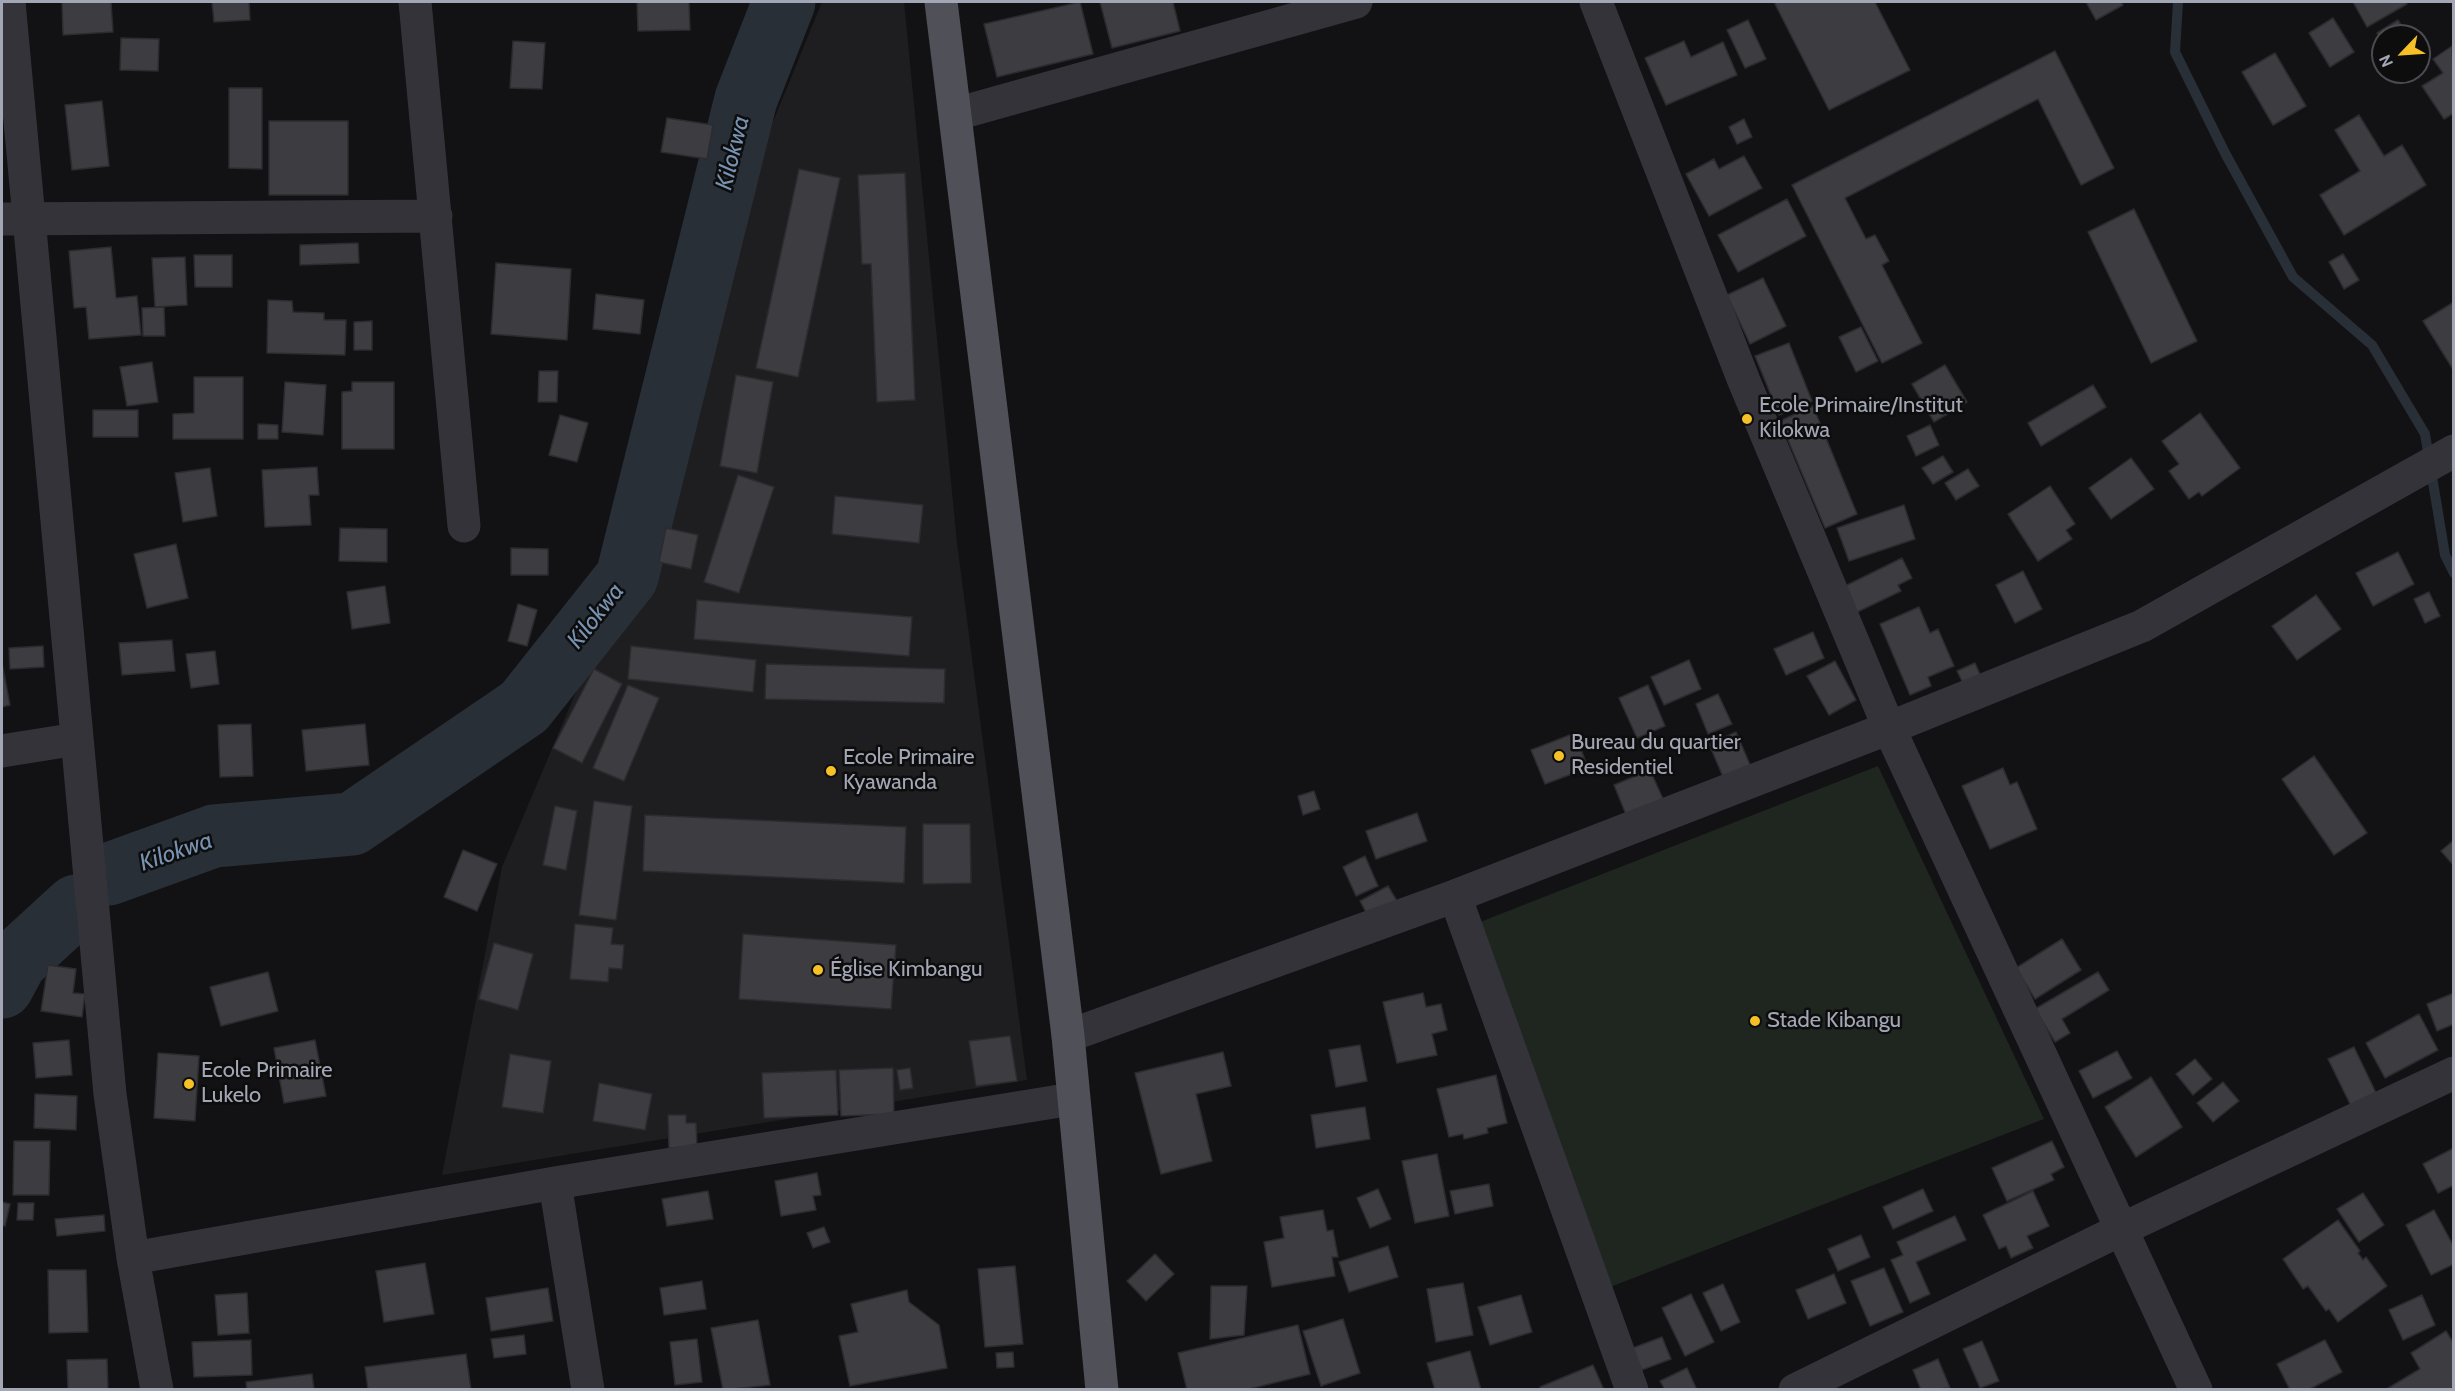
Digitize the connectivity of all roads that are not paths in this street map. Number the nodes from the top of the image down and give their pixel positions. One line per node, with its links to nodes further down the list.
1 (9, 2): 8 (street)
2 (416, 2): 7 (street)
3 (941, 2): 6 (main road)
4 (1356, 2): 6 (street)
5 (1596, 2): 11 (street)
6 (956, 114): 15 (main road)
7 (436, 216): 8 (street); 10 (street)
8 (15, 219): 12 (street)
9 (2454, 451): 11 (street)
10 (464, 526)
11 (1889, 728): 14 (street); 19 (street)
12 (77, 739): 13 (street); 20 (street)
13 (2, 751)
14 (1455, 896): 15 (street); 24 (street)
15 (1068, 1036): 17 (main road)
16 (2454, 1073): 19 (street)
17 (1072, 1099): 18 (street); 23 (main road)
18 (555, 1183): 20 (street); 22 (street)
19 (2122, 1229): 25 (street); 26 (street)
20 (133, 1257): 21 (street)
21 (157, 1389)
22 (588, 1389)
23 (1102, 1389)
24 (1632, 1389)
25 (1795, 1389)
26 (2196, 1389)

